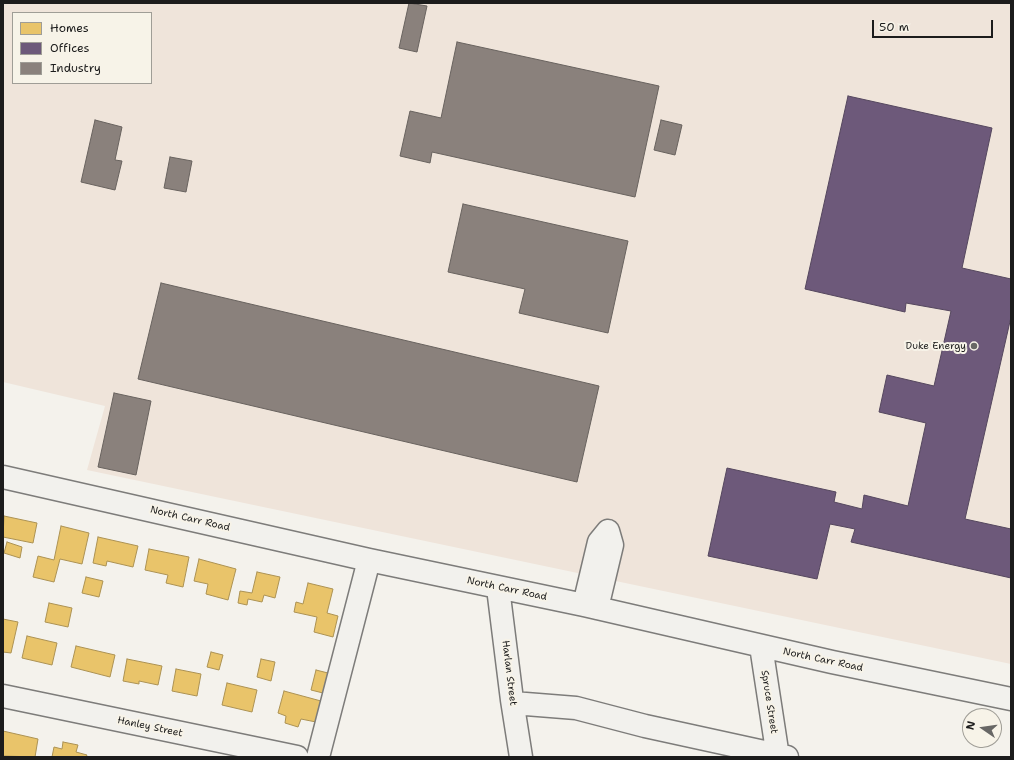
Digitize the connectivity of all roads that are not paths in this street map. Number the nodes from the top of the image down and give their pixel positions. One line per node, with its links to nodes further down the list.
1 (3, 477): 2 (street, North Carr Road)
2 (369, 560): 3 (street, North Carr Road); 10 (street)
3 (498, 588): 4 (street, North Carr Road); 7 (street, Harlan Street)
4 (761, 646): 6 (street, North Carr Road); 8 (street, Spruce Street)
5 (3, 696): 9 (street, Hanley Street)
6 (1011, 699)
7 (513, 703): 8 (street); 11 (street, Harlan Street)
8 (781, 756)
9 (297, 757)
10 (318, 757)
11 (521, 757)

